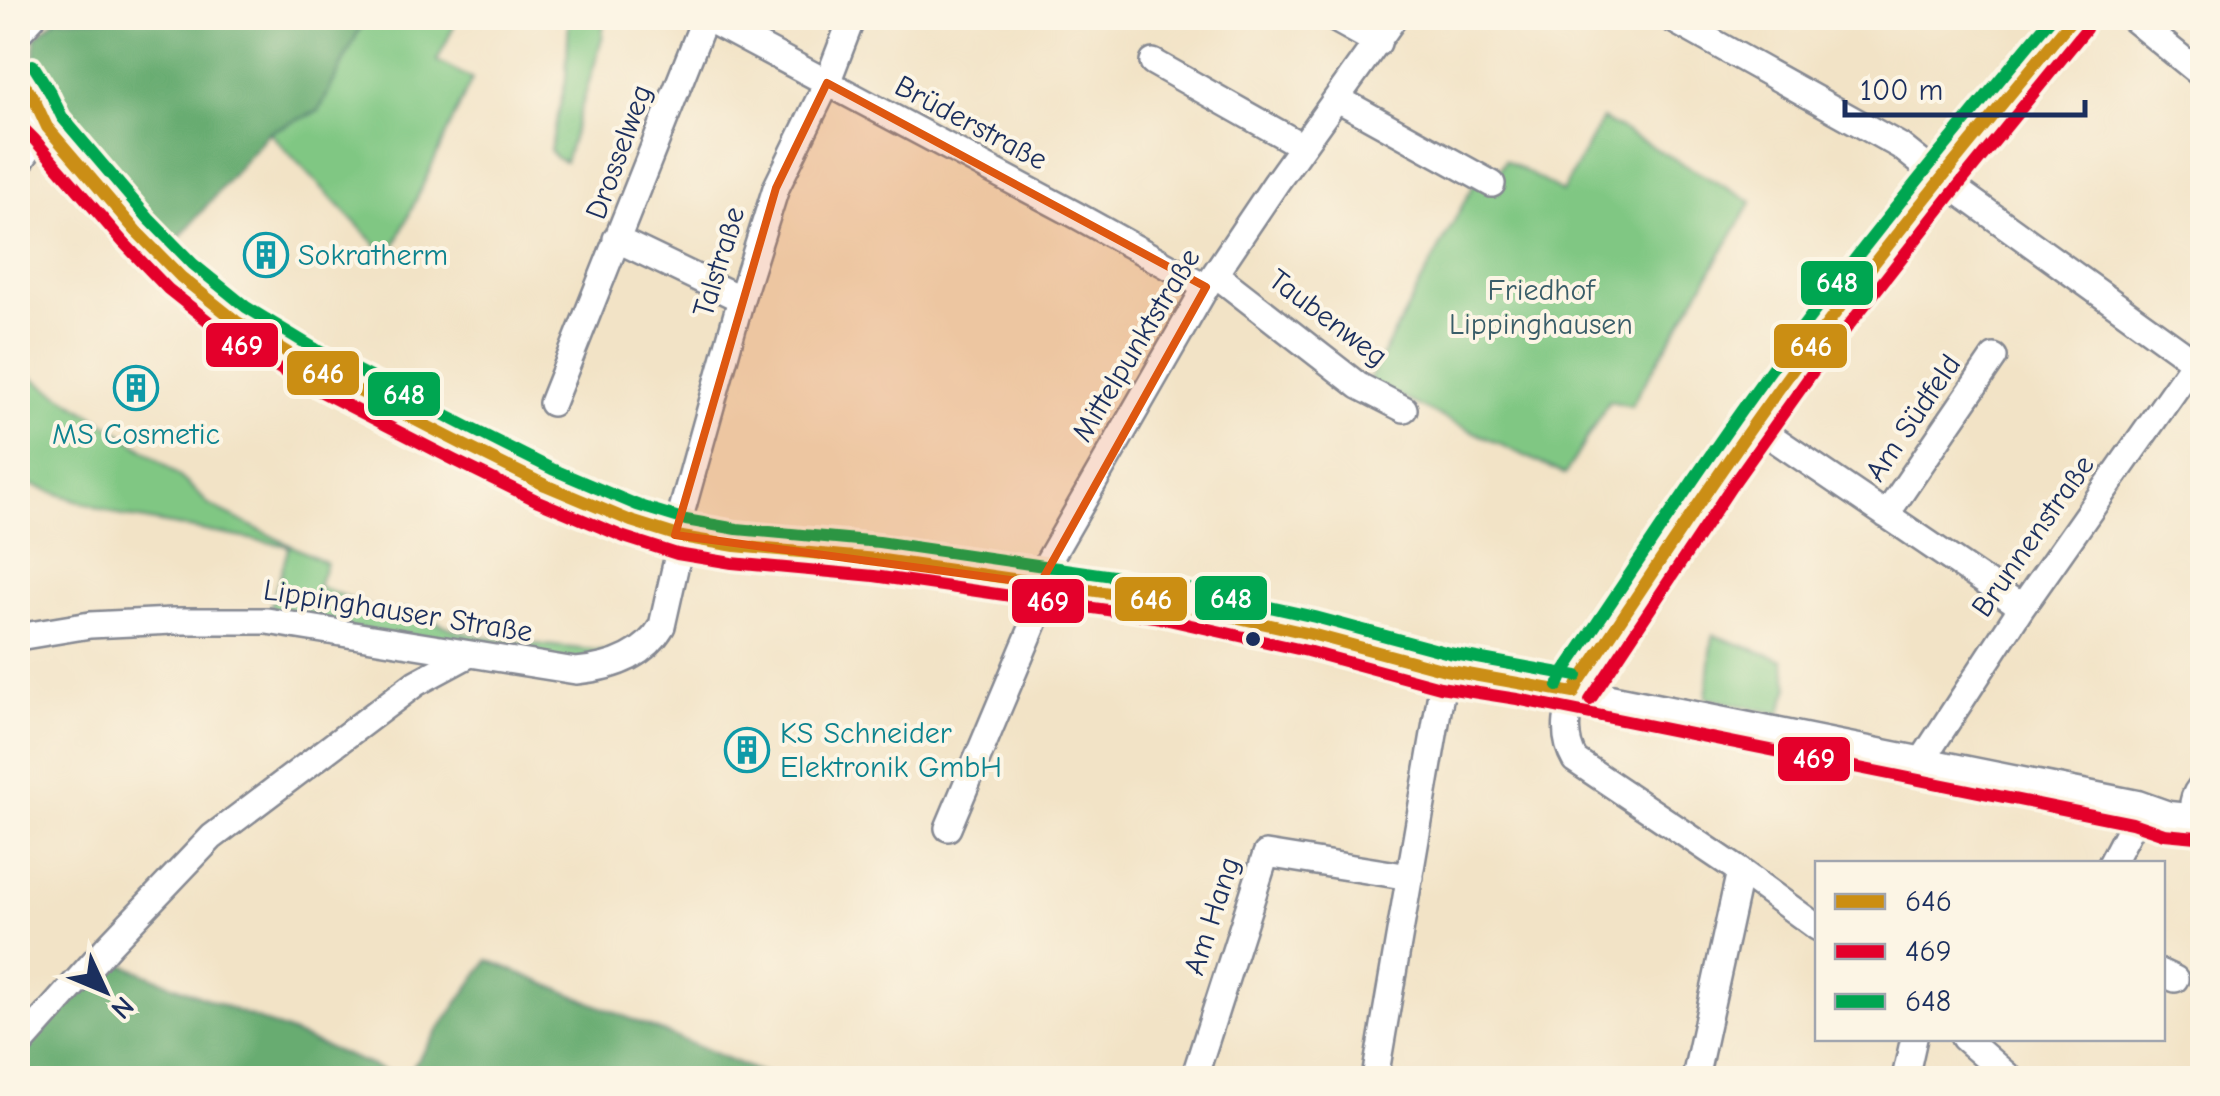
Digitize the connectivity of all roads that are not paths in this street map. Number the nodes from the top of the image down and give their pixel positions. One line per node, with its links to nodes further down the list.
1 (32, 18): 9 (street)
2 (706, 18): 14 (street, Brüderstraße); 22 (street, Drosselweg)
3 (852, 18): 14 (street, Talstraße)
4 (1333, 18): 10 (street)
5 (1394, 18): 10 (street, Mittelpunktstraße)
6 (1670, 18): 20 (street)
7 (2073, 18): 20 (street)
8 (2132, 18): 13 (street)
9 (18, 33)
10 (1378, 43): 15 (street, Mittelpunktstraße)
11 (1152, 62): 18 (street)
12 (18, 74): 17 (main road)
13 (2202, 75)
14 (827, 83): 23 (street, Brüderstraße); 24 (street, Talstraße)
15 (1338, 99): 18 (street, Mittelpunktstraße); 21 (street)
16 (18, 100): 17 (main road)
17 (47, 127): 19 (street); 31 (main road)
18 (1302, 146): 23 (street, Mittelpunktstraße)
19 (18, 165)
20 (1940, 178): 26 (street); 29 (street)
21 (1492, 184)
22 (616, 240): 24 (street, Drosselweg); 27 (street)
23 (1211, 280): 28 (street, Taubenweg); 32 (street, Mittelpunktstraße)
24 (741, 299): 31 (street, Talstraße)
25 (1994, 356): 30 (street, Am Südfeld)
26 (2200, 360): 33 (street, Brunnenstraße)
27 (552, 403)
28 (1404, 409)
29 (1754, 425): 30 (street, Am Südfeld); 39 (street)
30 (1886, 516): 33 (street, Am Südfeld)
31 (678, 536): 32 (main road); 36 (street, Lippinghauser Straße)
32 (1042, 584): 37 (main road); 43 (street, Mittelpunktstraße)
33 (2022, 607): 40 (street, Brunnenstraße)
34 (18, 637): 35 (street, Lippinghauser Straße)
35 (416, 646): 36 (street, Lippinghauser Straße); 38 (street)
36 (468, 655): 38 (street)
37 (1444, 670): 39 (main road); 46 (street)
38 (416, 683): 50 (street)
39 (1574, 693): 40 (main road); 45 (street)
40 (1921, 762): 41 (main road)
41 (2137, 806): 42 (main road); 44 (street)
42 (2200, 808)
43 (948, 828)
44 (2112, 861)
45 (1740, 870): 47 (street); 53 (street)
46 (1410, 877): 51 (street, Am Hang); 52 (street)
47 (1815, 926)
48 (1913, 1041): 54 (street)
49 (1967, 1041): 55 (street)
50 (18, 1048)
51 (1194, 1078)
52 (1375, 1078)
53 (1695, 1078)
54 (1905, 1078)
55 (2010, 1078)

